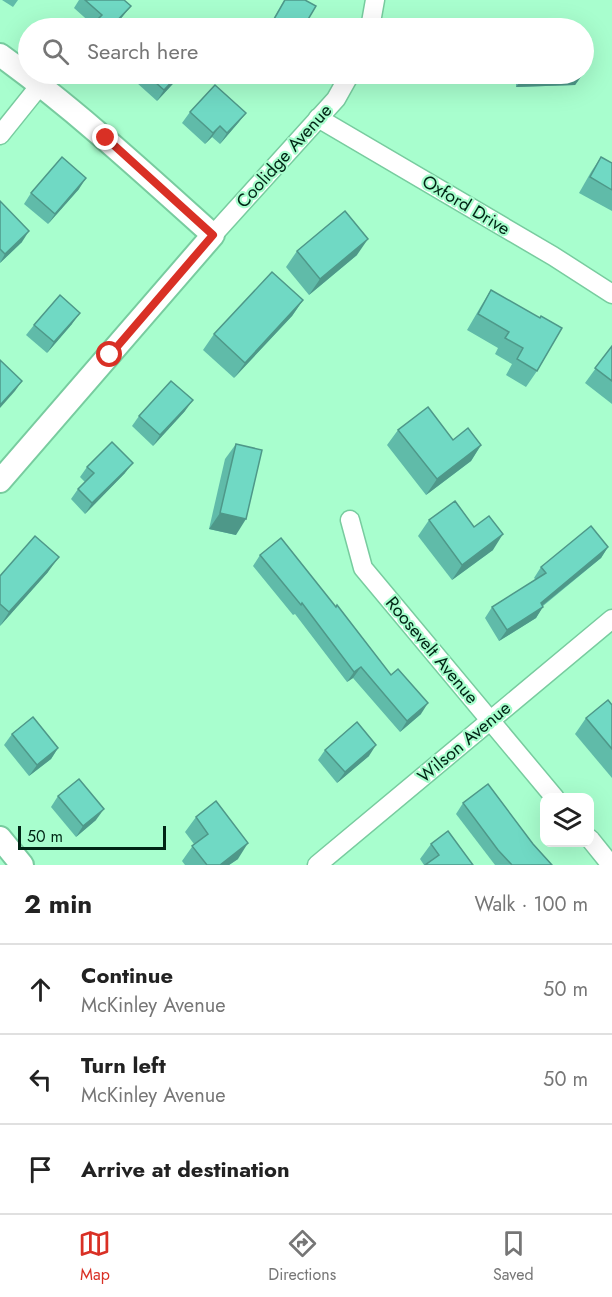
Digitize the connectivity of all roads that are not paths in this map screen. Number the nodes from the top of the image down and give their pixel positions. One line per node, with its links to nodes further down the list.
1 (375, 0): 2 (street)
2 (372, 18)
3 (0, 56): 4 (street)
4 (18, 68)
5 (41, 84): 8 (street); 9 (street)
6 (344, 84): 7 (street, Coolidge Avenue)
7 (318, 118): 9 (street, Coolidge Avenue); 10 (street, Oxford Drive)
8 (0, 135)
9 (213, 235): 11 (street)
10 (612, 294)
11 (0, 481)
12 (350, 520): 14 (street, Roosevelt Avenue)
13 (612, 619): 14 (street, Wilson Avenue)
14 (490, 719): 15 (street, Roosevelt Avenue); 19 (street, Wilson Avenue)
15 (551, 793)
16 (0, 838): 18 (street)
17 (594, 844): 20 (street)
18 (22, 865)
19 (317, 865)
20 (611, 865)

